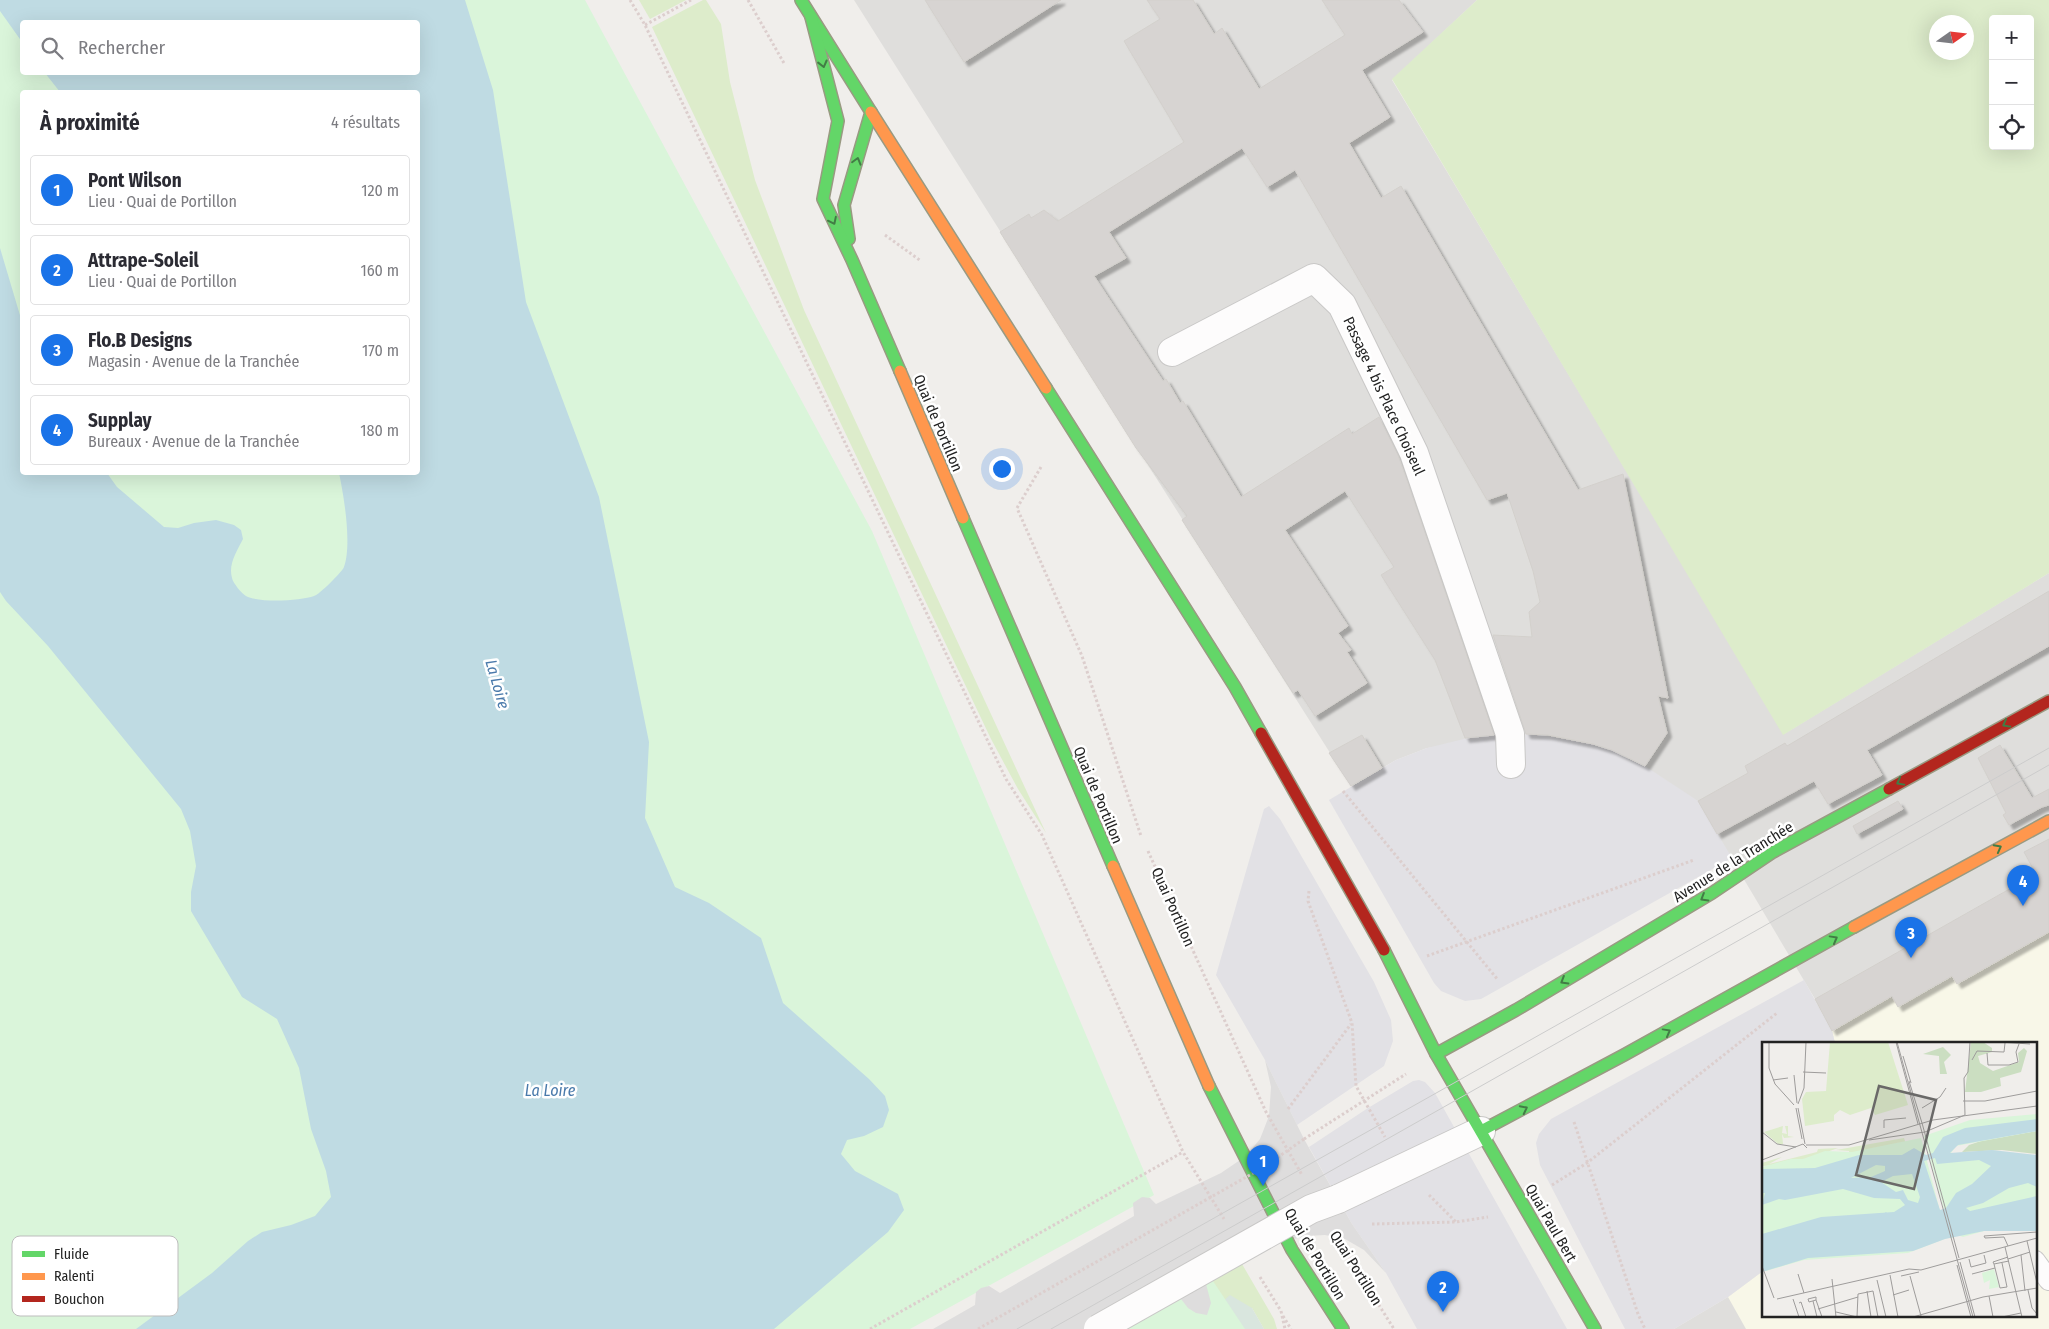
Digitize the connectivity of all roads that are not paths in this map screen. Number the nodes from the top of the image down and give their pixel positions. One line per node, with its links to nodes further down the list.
1 (801, 0): 2 (main road, Quai de Portillon)
2 (811, 17): 3 (main road, Quai de Portillon); 4 (main road, Quai de Portillon, one-way to 4)
3 (871, 112): 4 (main road, Quai de Portillon, one-way to 3); 9 (main road, Quai de Portillon)
4 (852, 260): 14 (main road, Quai de Portillon)
5 (1172, 352): 7 (street, Passage 4 bis Place Choiseul)
6 (2049, 701): 9 (main road, Avenue de la Tranchée, one-way to 9)
7 (1511, 764)
8 (2049, 821): 10 (main road, one-way to 8)
9 (1436, 1054): 10 (main road, Quai Paul Bert)
10 (1480, 1131): 13 (street, bridge); 15 (main road, Quai Paul Bert)
11 (2036, 1262): 12 (lane)
12 (2049, 1280)
13 (1098, 1329)
14 (1343, 1329)
15 (1595, 1329)

